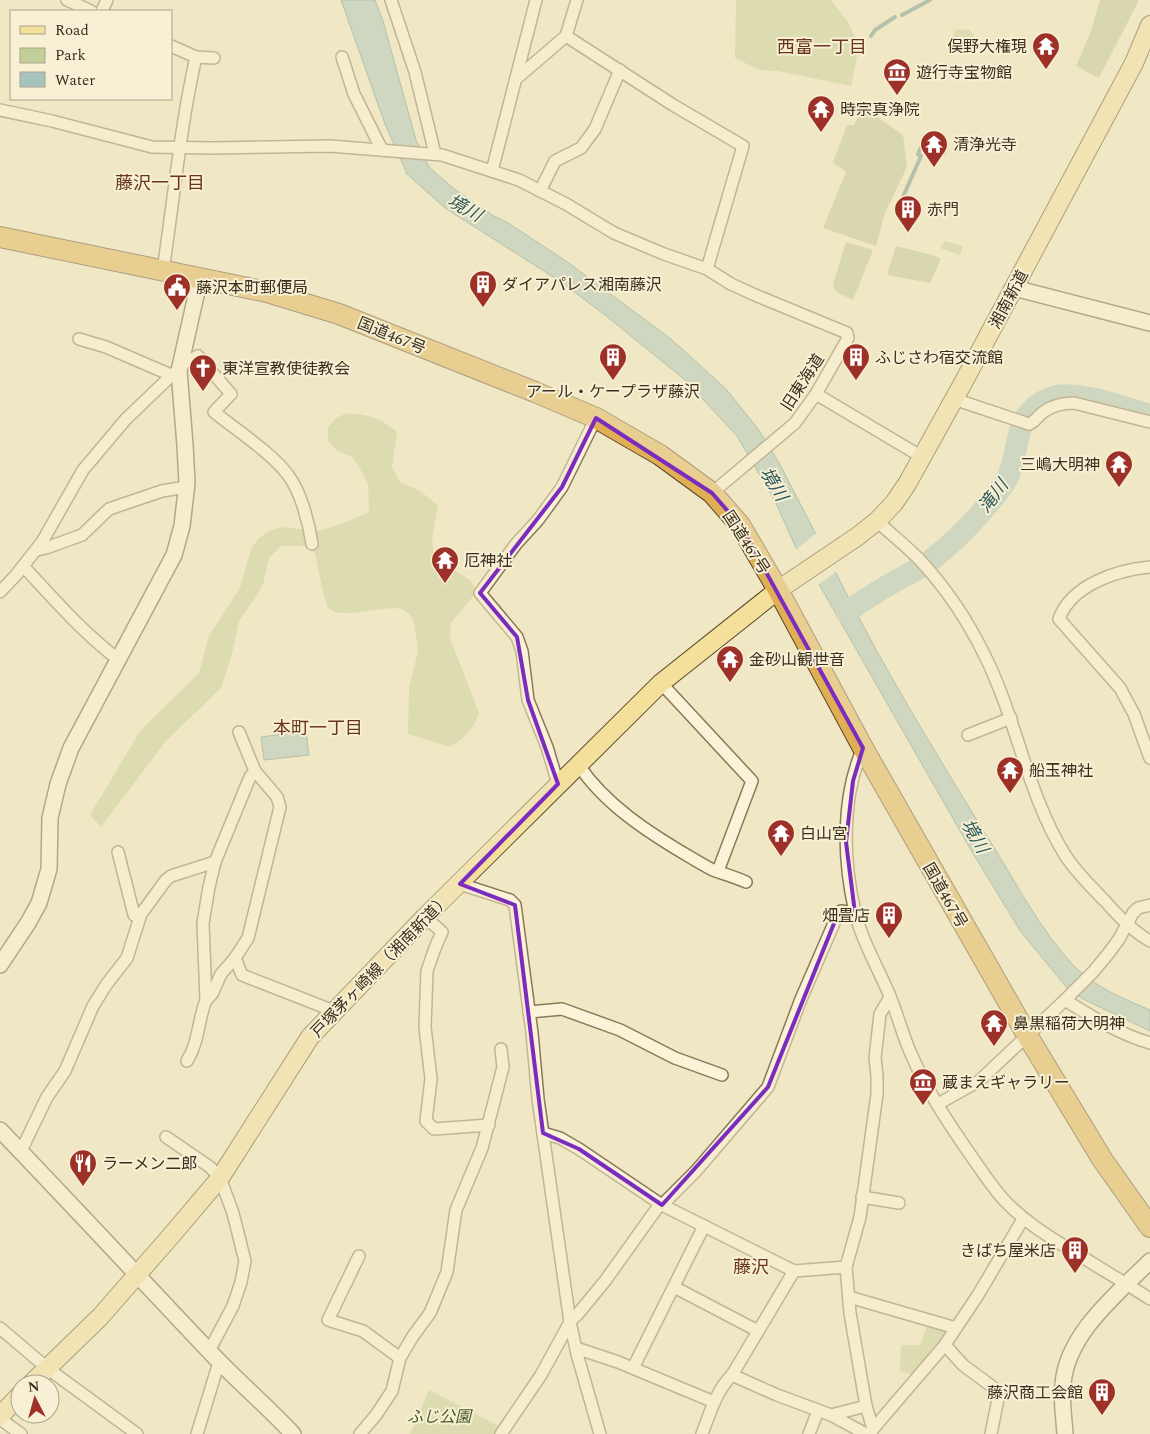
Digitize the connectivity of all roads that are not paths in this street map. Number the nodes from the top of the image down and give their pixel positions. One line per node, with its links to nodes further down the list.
1 (66, 0): 5 (street)
2 (391, 0): 17 (street)
3 (536, 0): 13 (street)
4 (577, 0): 7 (street)
5 (89, 10)
6 (1150, 25): 24 (main road, 湘南新道)
7 (566, 36): 12 (street); 13 (street)
8 (172, 46): 9 (street)
9 (196, 57): 11 (street); 15 (street)
10 (342, 57): 16 (street)
11 (214, 58)
12 (620, 70): 19 (street); 21 (street)
13 (517, 78): 18 (street)
14 (0, 110): 15 (street)
15 (178, 148): 16 (street); 22 (street)
16 (386, 150): 17 (street)
17 (429, 153): 18 (street)
18 (492, 171): 19 (street)
19 (540, 190): 21 (street)
20 (0, 237): 22 (highway, 国道467号)
21 (707, 269): 28 (street, 旧東海道)
22 (163, 270): 23 (highway, 国道467号)
23 (200, 278): 27 (street); 30 (highway, 国道467号)
24 (1014, 288): 25 (street); 29 (main road, 湘南新道)
25 (1150, 323)
26 (79, 339): 27 (street)
27 (177, 370): 33 (street); 36 (street); 37 (street)
28 (816, 394): 32 (street); 34 (street, 旧東海道)
29 (954, 399): 31 (street); 32 (main road, 湘南新道)
30 (596, 418): 34 (highway, 国道467号); 51 (street)
31 (1150, 422)
32 (922, 456): 35 (main road, 湘南新道)
33 (186, 487): 37 (street); 42 (street)
34 (712, 492): 40 (highway, 国道467号)
35 (877, 521): 40 (main road, 湘南新道); 44 (street)
36 (312, 544)
37 (36, 550): 38 (street)
38 (24, 566): 41 (street); 42 (street)
39 (1150, 567): 48 (street)
40 (778, 590): 43 (main road, 戸塚茅ヶ崎線（湘南新道）); 47 (highway, 国道467号)
41 (0, 592)
42 (120, 660): 64 (street)
43 (661, 683): 49 (main road, 戸塚茅ヶ崎線（湘南新道）); 54 (street)
44 (1011, 718): 46 (street); 61 (street)
45 (239, 732): 50 (street)
46 (968, 735)
47 (863, 748): 58 (street); 70 (highway, 国道467号)
48 (1150, 758)
49 (578, 764): 51 (main road, 戸塚茅ヶ崎線（湘南新道）); 54 (street)
50 (255, 771): 53 (street); 63 (street)
51 (558, 784): 56 (main road, 戸塚茅ヶ崎線（湘南新道）)
52 (118, 852): 59 (street)
53 (215, 862): 59 (street); 66 (street)
54 (718, 871): 55 (street)
55 (746, 882)
56 (460, 884): 60 (main road, 戸塚茅ヶ崎線（湘南新道）); 69 (street)
57 (1150, 905): 61 (street)
58 (855, 913): 65 (street); 83 (street)
59 (141, 914): 80 (street)
60 (425, 917): 68 (main road, 戸塚茅ヶ崎線（湘南新道）); 76 (street)
61 (1127, 925): 62 (street); 67 (street)
62 (1150, 941)
63 (235, 958): 66 (street); 68 (street)
64 (0, 965)
65 (890, 997): 75 (street); 82 (street)
66 (206, 1000): 73 (street)
67 (1066, 1000): 70 (street); 71 (street)
68 (334, 1012): 81 (main road, 戸塚茅ヶ崎線（湘南新道）)
69 (529, 1012): 74 (street); 78 (street)
70 (1027, 1035): 75 (street); 87 (highway, 国道467号)
71 (1150, 1043)
72 (501, 1049): 76 (street)
73 (188, 1061)
74 (722, 1075)
75 (938, 1104): 85 (street)
76 (488, 1125): 104 (street)
77 (0, 1130): 80 (street)
78 (543, 1133): 83 (street); 97 (street)
79 (166, 1137): 81 (street)
80 (21, 1151): 92 (street)
81 (220, 1178): 92 (main road, 戸塚茅ヶ崎線（湘南新道）); 103 (street)
82 (862, 1197): 84 (street); 90 (street)
83 (661, 1204): 86 (street); 97 (street)
84 (899, 1204)
85 (1023, 1219): 93 (street); 99 (street)
86 (704, 1226): 91 (street); 94 (street)
87 (1150, 1227)
88 (359, 1256): 104 (street)
89 (1150, 1261): 93 (street)
90 (846, 1267): 91 (street); 95 (street)
91 (794, 1271): 100 (street)
92 (138, 1274): 103 (street); 105 (main road, 戸塚茅ヶ崎線（湘南新道）)
93 (1127, 1284): 96 (street); 126 (street)
94 (674, 1287): 100 (street); 106 (street)
95 (849, 1297): 99 (street); 111 (street)
96 (1150, 1299)
97 (570, 1322): 102 (street); 121 (street)
98 (0, 1328): 105 (street)
99 (956, 1328): 101 (street)
100 (758, 1331): 108 (street)
101 (945, 1345): 115 (street); 125 (street)
102 (576, 1351): 106 (street); 122 (street)
103 (214, 1357): 118 (street); 119 (street)
104 (400, 1358): 120 (street)
105 (47, 1368): 107 (main road, 戸塚茅ヶ崎線（湘南新道）); 117 (street)
106 (633, 1368): 109 (street)
107 (41, 1374)
108 (732, 1375): 109 (street); 112 (street)
109 (714, 1402): 123 (street)
110 (10, 1406): 114 (main road)
111 (866, 1406): 113 (street); 115 (street)
112 (818, 1411): 113 (street); 124 (street)
113 (831, 1416): 115 (street)
114 (0, 1417): 116 (street)
115 (870, 1432)
116 (21, 1434)
117 (137, 1434)
118 (197, 1434)
119 (293, 1434)
120 (360, 1434)
121 (501, 1434)
122 (600, 1434)
123 (702, 1434)
124 (809, 1434)
125 (992, 1434)
126 (1065, 1434)

